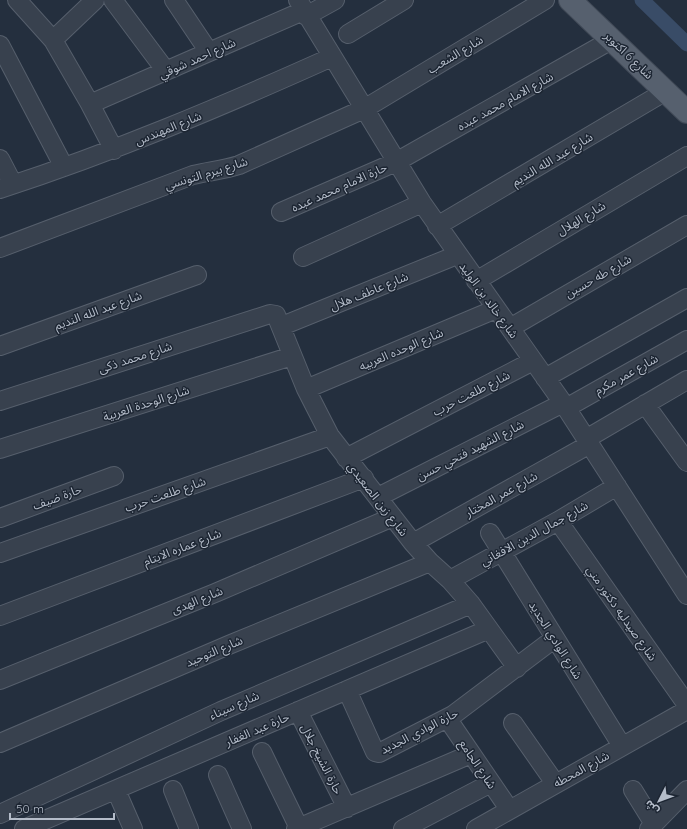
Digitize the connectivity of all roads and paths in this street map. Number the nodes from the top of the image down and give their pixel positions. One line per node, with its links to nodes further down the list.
1 (17, 0): 12 (street)
2 (95, 0): 12 (street)
3 (113, 0): 16 (street)
4 (174, 0): 14 (street)
5 (336, 0): 9 (street, شارع احمد شوقي)
6 (404, 0): 10 (street)
7 (545, 0): 19 (street, شارع الشعب)
8 (570, 0): 11 (main road, شارع 6 اكتوبر)
9 (303, 9): 14 (street, شارع احمد شوقي); 15 (street, شارع خالد بن الوليد)
10 (348, 34)
11 (613, 39): 17 (main road, شارع 6 اكتوبر); 24 (street, شارع الامام محمد عبده)
12 (53, 40): 18 (street)
13 (0, 44): 25 (street)
14 (209, 52): 16 (street, شارع احمد شوقي)
15 (332, 57): 19 (street, شارع خالد بن الوليد); 21 (street, شارع المهندس)
16 (166, 71): 18 (street, شارع احمد شوقي)
17 (666, 91): 20 (main road, شارع 6 اكتوبر); 30 (street, شارع عبد الله النديم)
18 (90, 104): 21 (street)
19 (364, 109): 24 (street, شارع خالد بن الوليد); 31 (street, شارع بيرم التونسي)
20 (687, 112)
21 (114, 150): 25 (street, شارع المهندس)
22 (687, 156): 35 (street, شارع الهلال)
23 (0, 159): 26 (street)
24 (396, 162): 27 (street, شارع خالد بن الوليد); 28 (street, حارة الامام محمد عبده)
25 (64, 167): 26 (street, شارع المهندس)
26 (7, 187)
27 (422, 203): 30 (street, شارع خالد بن الوليد); 33 (street)
28 (281, 212)
29 (687, 225): 39 (street, شارع طه حسين)
30 (437, 226): 32 (street, شارع خالد بن الوليد)
31 (0, 248)
32 (457, 256): 35 (street, شارع خالد بن الوليد); 38 (street, شارع عاطف هلال)
33 (303, 257)
34 (197, 275): 41 (street, شارع عبد الله النديم)
35 (476, 281): 37 (street, شارع خالد بن الوليد)
36 (687, 298): 44 (street)
37 (496, 309): 39 (street, شارع خالد بن الوليد); 46 (street, شارع الوحده العربيه)
38 (276, 320): 42 (street, شارع زين الصعيدي); 47 (street, شارع محمد ذكى)
39 (510, 328): 43 (street, شارع خالد بن الوليد)
40 (687, 340): 49 (street, شارع عمر مكرم)
41 (0, 346)
42 (292, 356): 46 (street, شارع زين الصعيدي); 52 (street, شارع الوحدة العربية)
43 (533, 361): 44 (street, شارع خالد بن الوليد); 53 (street, شارع طلعت حرب)
44 (545, 378): 49 (street, شارع خالد بن الوليد)
45 (687, 380): 48 (street, شارع عمر المختار)
46 (306, 389): 50 (street, شارع زين الصعيدي)
47 (0, 401)
48 (645, 404): 51 (street, شارع عمر المختار); 54 (street)
49 (564, 406): 51 (street, شارع خالد بن الوليد); 58 (street, شارع الشهيد فتحي حسن)
50 (330, 436): 53 (street, شارع زين الصعيدي); 65 (street, شارع طلعت حرب)
51 (588, 442): 57 (street, شارع خالد بن الوليد); 63 (street, شارع عمر المختار)
52 (0, 450)
53 (346, 458): 56 (street, شارع زين الصعيدي)
54 (687, 462)
55 (114, 476): 60 (street, حارة ضيف)
56 (364, 478): 58 (street, شارع زين الصعيدي); 70 (street, شارع عماره الايتام)
57 (617, 486): 61 (street, شارع جمال الدين الافغاني); 68 (street, شارع خالد بن الوليد)
58 (378, 497): 59 (street, شارع زين الصعيدي)
59 (393, 517): 63 (street, شارع زين الصعيدي); 74 (street, شارع الهدى)
60 (0, 518)
61 (558, 521): 64 (street, شارع جمال الدين الافغاني); 76 (street, شارع صيدليه دكتور مني)
62 (490, 533): 64 (street, شارع الوادي الجديد)
63 (413, 544): 66 (street, شارع زين الصعيدي)
64 (501, 551): 67 (street, شارع جمال الدين الافغاني); 72 (street, شارع الوادي الجديد)
65 (0, 554)
66 (430, 562): 67 (street, شارع زين الصعيدي); 81 (street, شارع التوحيد)
67 (450, 580): 69 (street, شارع زين الصعيدي)
68 (687, 595)
69 (471, 604): 71 (street, شارع زين الصعيدي); 94 (street, شارع سيناء)
70 (0, 616)
71 (489, 629): 73 (street, شارع زين الصعيدي); 75 (street, حارة عبد الغفار)
72 (555, 638): 73 (street, حارة الوادي الجديد); 82 (street, شارع الوادي الجديد)
73 (516, 668): 79 (street, حارة الوادي الجديد)
74 (0, 680)
75 (347, 690): 78 (street, حارة عبد الغفار); 79 (street, حارة الوادي الجديد)
76 (687, 705)
77 (687, 710): 82 (street, شارع المحطه)
78 (298, 711): 88 (street, حارة عبد الغفار); 92 (street, حارة الشيخ جلال)
79 (447, 718): 84 (street, شارع الجامع)
80 (513, 723): 87 (street)
81 (0, 743)
82 (622, 746): 87 (street, شارع المحطه)
83 (262, 752): 97 (street)
84 (471, 754): 86 (street, شارع الجامع); 92 (street)
85 (218, 775): 102 (street)
86 (491, 783): 93 (street, شارع الجامع); 103 (street)
87 (555, 784): 93 (street, شارع المحطه)
88 (116, 790): 99 (street, حارة عبد الغفار); 100 (street)
89 (173, 790): 101 (street)
90 (633, 790): 96 (street)
91 (687, 790): 96 (street)
92 (347, 808): 97 (street)
93 (509, 809): 104 (street, شارع المحطه)
94 (0, 814)
95 (0, 825): 98 (street)
96 (652, 826)
97 (297, 828)
98 (1, 829)
99 (24, 829)
100 (133, 829)
101 (189, 829)
102 (242, 829)
103 (403, 829)
104 (476, 829)

